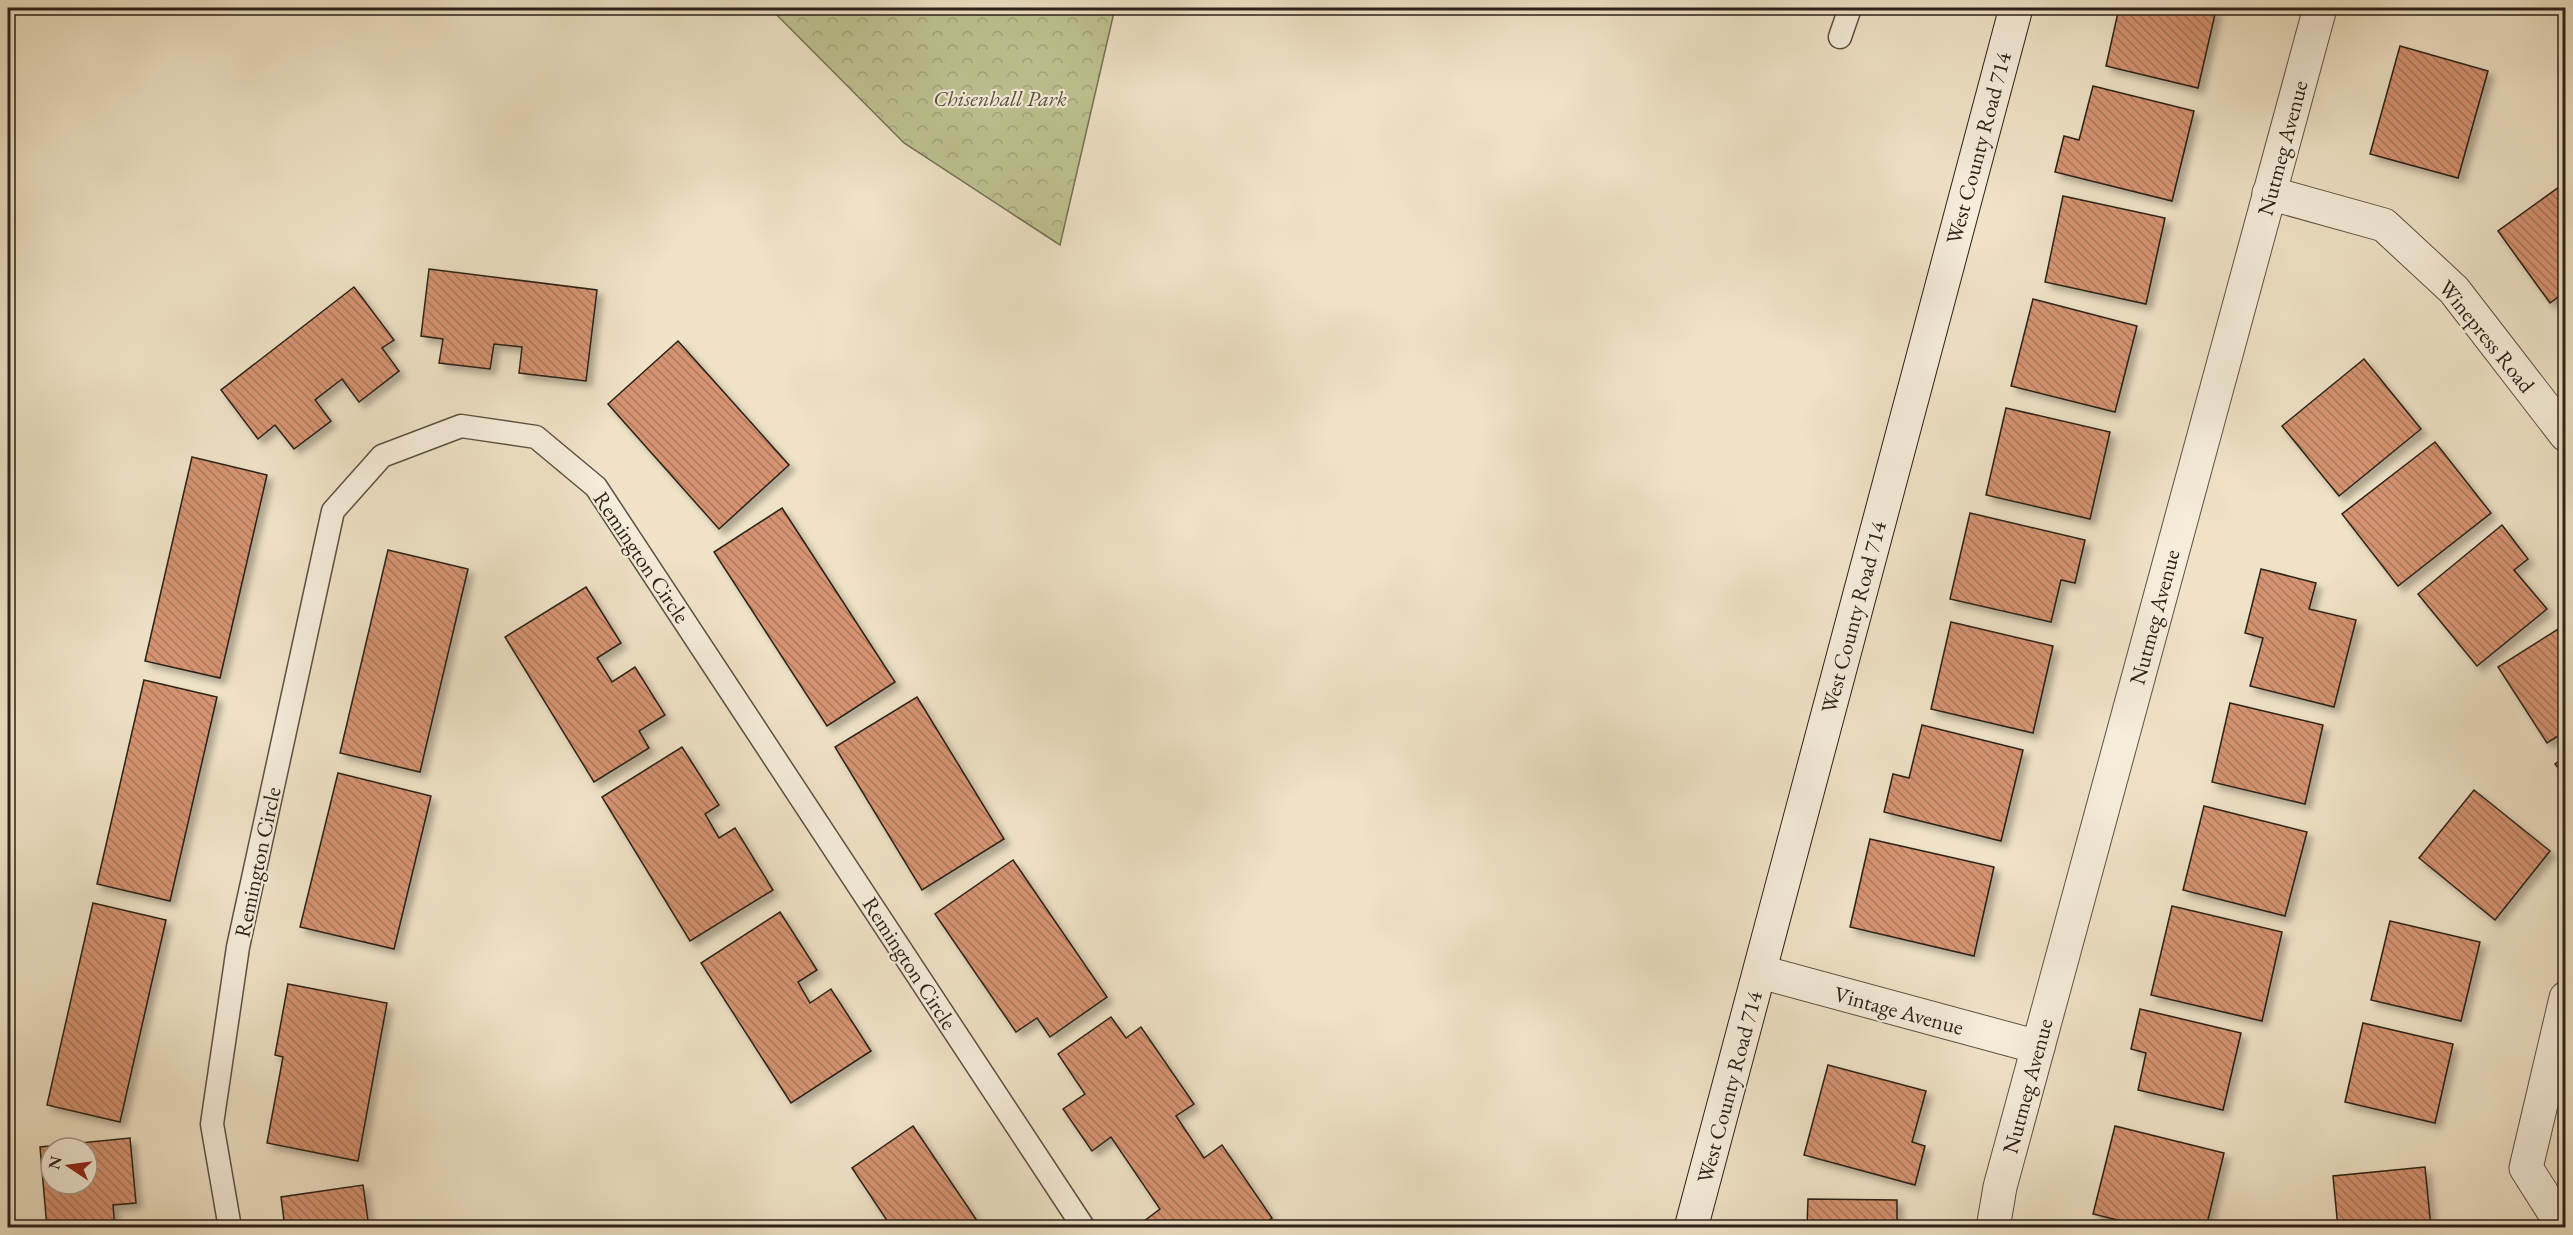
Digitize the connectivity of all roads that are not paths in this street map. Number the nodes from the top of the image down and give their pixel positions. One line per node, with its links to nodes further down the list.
1 (1850, 8): 4 (lane)
2 (2016, 8): 7 (street, West County Road 714)
3 (2320, 8): 5 (street, Nutmeg Avenue)
4 (1840, 37)
5 (2269, 193): 6 (street, Winepress Road); 9 (street, Nutmeg Avenue)
6 (2565, 435)
7 (1761, 972): 9 (street, Vintage Avenue); 12 (street, West County Road 714)
8 (2565, 998): 14 (street)
9 (2038, 1047): 13 (street, Nutmeg Avenue)
10 (230, 1227): 11 (lane, Remington Circle)
11 (1084, 1227)
12 (1691, 1227)
13 (1993, 1227)
14 (2564, 1227)

